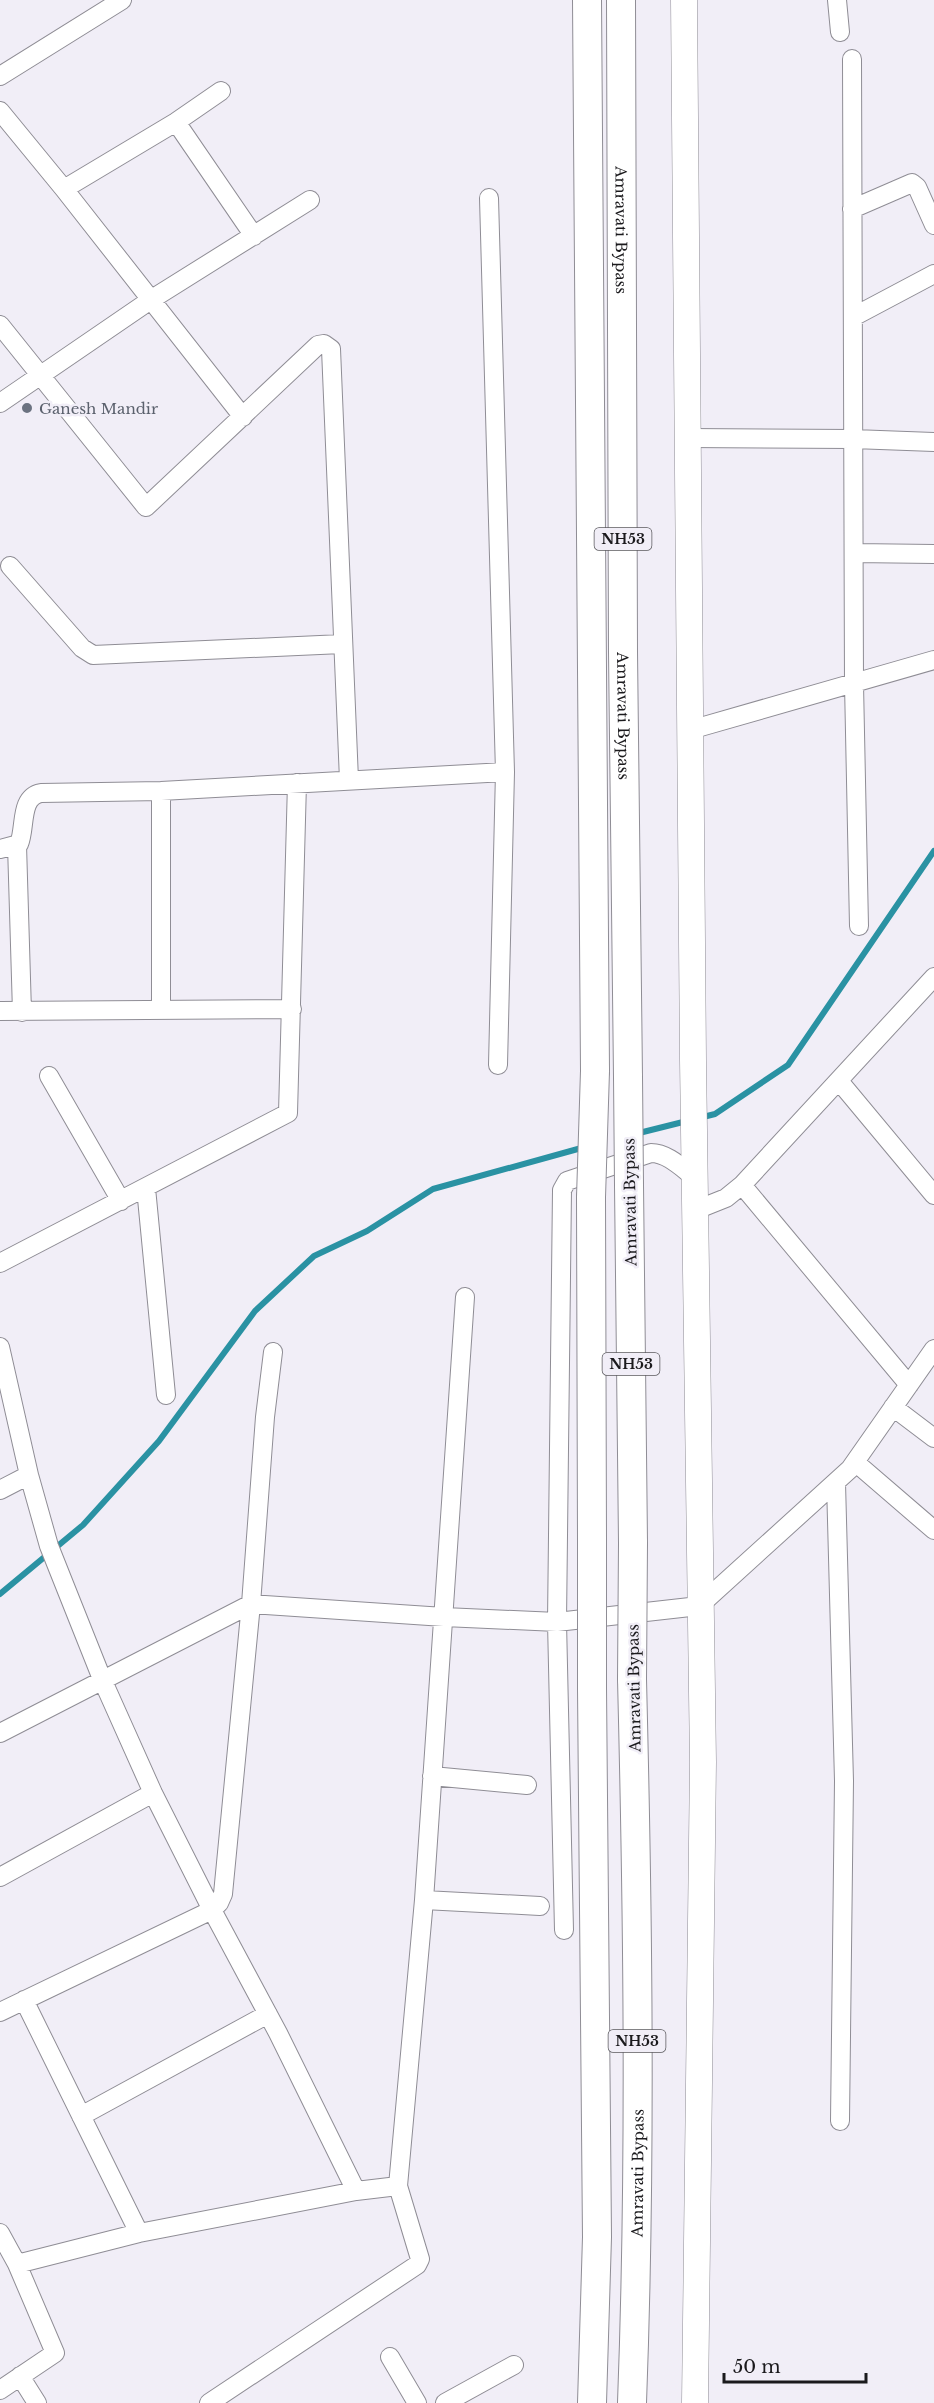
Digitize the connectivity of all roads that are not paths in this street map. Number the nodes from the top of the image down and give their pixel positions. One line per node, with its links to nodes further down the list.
1 (122, 0): 8 (street)
2 (587, 0): 33 (highway, Amravati Bypass / NH53)
3 (621, 0): 32 (highway, Amravati Bypass / NH53)
4 (684, 0): 25 (main road)
5 (837, 0): 6 (street)
6 (840, 32)
7 (852, 59): 15 (street)
8 (0, 76)
9 (221, 91): 11 (street)
10 (0, 111): 12 (street)
11 (176, 122): 12 (street); 17 (street)
12 (64, 189): 19 (street)
13 (489, 198): 37 (street)
14 (310, 200): 17 (street)
15 (852, 209): 16 (street); 20 (street)
16 (934, 225)
17 (254, 236): 19 (street)
18 (934, 274): 20 (street)
19 (152, 299): 22 (street); 24 (street)
20 (853, 317): 26 (street)
21 (0, 325): 22 (street)
22 (40, 374): 23 (street); 24 (street)
23 (0, 402)
24 (243, 417): 31 (street)
25 (688, 438): 26 (street); 36 (main road)
26 (853, 439): 27 (street); 28 (street)
27 (934, 442)
28 (854, 553): 29 (street); 35 (street)
29 (934, 554)
30 (3, 564): 31 (street)
31 (342, 644): 38 (street)
32 (624, 652): 33 (highway); 104 (highway, Amravati Bypass / NH53, bridge)
33 (592, 654): 103 (highway, Amravati Bypass / NH53, bridge)
34 (934, 660): 35 (street)
35 (854, 684): 36 (street); 42 (street)
36 (690, 730): 51 (main road)
37 (505, 772): 38 (street); 48 (street)
38 (349, 780): 39 (street)
39 (297, 783): 40 (street); 44 (street)
40 (161, 791): 41 (street); 45 (street)
41 (8, 847): 47 (street)
42 (859, 926)
43 (931, 986): 50 (street)
44 (292, 1009): 45 (street); 53 (street)
45 (161, 1010): 47 (street)
46 (0, 1011): 47 (street)
47 (22, 1012)
48 (498, 1065)
49 (50, 1076): 55 (street)
50 (839, 1081): 52 (street); 54 (street)
51 (694, 1177): 56 (main road); 74 (street)
52 (742, 1185): 56 (street); 62 (street)
53 (146, 1188): 55 (street); 63 (street)
54 (934, 1195)
55 (121, 1201): 57 (street)
56 (696, 1210): 72 (main road)
57 (0, 1263)
58 (465, 1297): 73 (street)
59 (0, 1347): 67 (street)
60 (934, 1349): 62 (street)
61 (273, 1352): 71 (street)
62 (909, 1385): 64 (street)
63 (166, 1395)
64 (893, 1407): 65 (street); 66 (street)
65 (934, 1438)
66 (855, 1462): 68 (street); 70 (street)
67 (29, 1475): 69 (street); 75 (street)
68 (836, 1483): 72 (street); 89 (street)
69 (0, 1490)
70 (934, 1530)
71 (251, 1604): 73 (street); 75 (street); 83 (street)
72 (699, 1606): 74 (street); 105 (main road)
73 (444, 1617): 74 (street); 77 (street)
74 (557, 1622): 84 (street)
75 (102, 1679): 76 (street); 79 (street)
76 (0, 1733)
77 (432, 1776): 78 (street); 81 (street)
78 (527, 1785)
79 (153, 1793): 80 (street); 83 (street)
80 (0, 1877)
81 (424, 1900): 82 (street); 90 (street)
82 (540, 1906)
83 (212, 1910): 85 (street); 87 (street)
84 (564, 1930)
85 (24, 2000): 86 (street); 88 (street)
86 (0, 2012)
87 (268, 2014): 88 (street); 91 (street)
88 (81, 2116): 93 (street)
89 (840, 2121)
90 (398, 2186): 91 (street); 100 (street)
91 (356, 2191): 93 (street)
92 (0, 2233): 94 (street)
93 (138, 2233): 94 (street)
94 (17, 2264): 97 (street)
95 (390, 2357): 101 (street)
96 (514, 2365): 102 (street)
97 (20, 2376): 98 (street); 99 (street)
98 (0, 2390)
99 (38, 2403)
100 (209, 2403)
101 (417, 2403)
102 (445, 2403)
103 (592, 2403)
104 (632, 2403)
105 (694, 2403)

